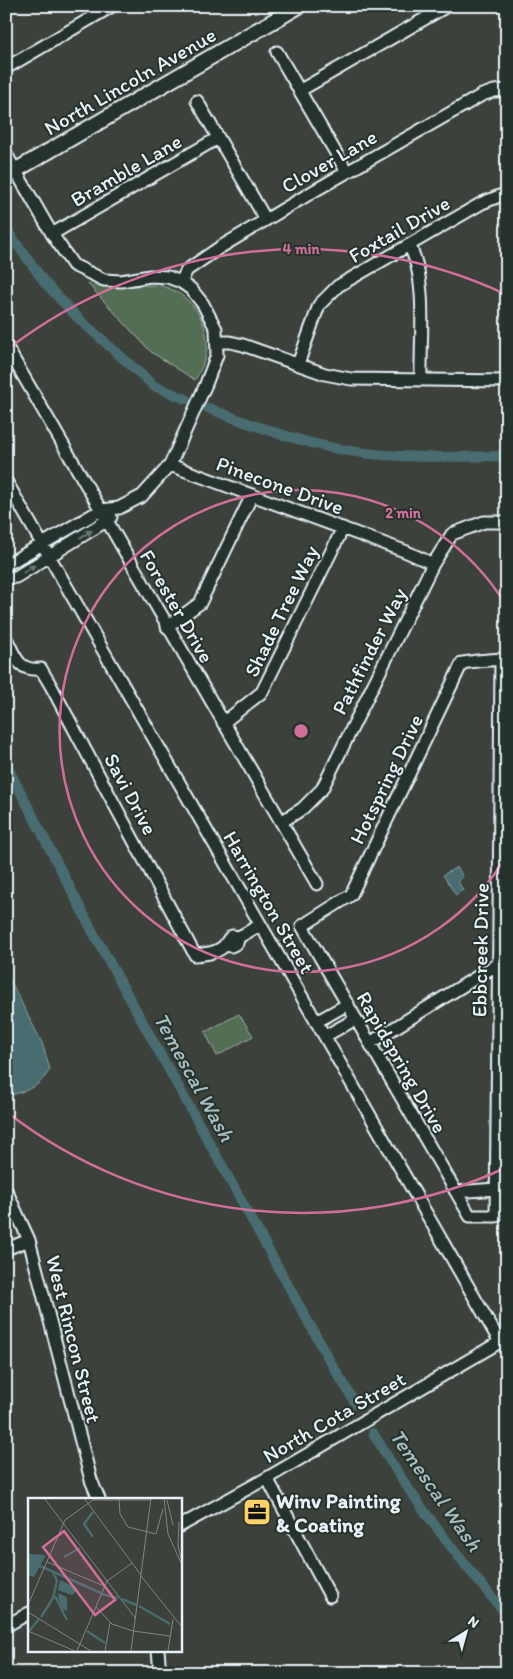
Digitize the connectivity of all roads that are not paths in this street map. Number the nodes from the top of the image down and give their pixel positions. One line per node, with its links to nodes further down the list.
1 (112, 6): 5 (street)
2 (299, 6): 12 (main road, North Lincoln Avenue)
3 (447, 6): 7 (street)
4 (277, 52): 7 (street)
5 (6, 68)
6 (507, 90): 11 (street, Clover Lane)
7 (300, 91): 11 (street)
8 (197, 101): 9 (street)
9 (218, 138): 14 (street); 15 (street, Bramble Lane)
10 (6, 154): 12 (street)
11 (347, 172): 14 (street, Clover Lane)
12 (11, 173): 15 (street)
13 (507, 193): 16 (street, Foxtail Drive)
14 (266, 220): 17 (street, Clover Lane)
15 (52, 234): 17 (street)
16 (409, 245): 20 (street, Foxtail Drive); 21 (street)
17 (180, 282): 18 (street)
18 (217, 342): 20 (street); 23 (street)
19 (6, 346): 27 (street, Forester Drive)
20 (298, 364): 21 (street)
21 (421, 380): 22 (street)
22 (507, 381)
23 (170, 465): 25 (street, Pinecone Drive); 26 (street)
24 (6, 482): 31 (street, Harrington Street)
25 (252, 495): 30 (street, Pinecone Drive); 36 (street)
26 (119, 508): 27 (street); 28 (street)
27 (101, 510): 28 (street, Forester Drive); 31 (street)
28 (106, 521): 32 (street, one-way to 28); 36 (street, Forester Drive)
29 (507, 522): 34 (street, Pathfinder Way)
30 (343, 528): 34 (street, Pinecone Drive); 39 (street, Shade Tree Way)
31 (42, 543): 32 (street, Harrington Street); 33 (street)
32 (50, 556): 35 (street, one-way to 32); 44 (street, Harrington Street)
33 (6, 564)
34 (433, 564): 41 (street, Pathfinder Way)
35 (6, 578)
36 (168, 627): 39 (street, Forester Drive)
37 (6, 638): 44 (street, Savi Drive)
38 (504, 659): 40 (street, Ebbcreek Drive); 45 (street, Hotspring Drive)
39 (223, 723): 41 (street, Forester Drive)
40 (504, 757): 42 (street, Ebbcreek Drive)
41 (281, 822): 43 (street, Forester Drive)
42 (504, 862): 46 (street, Ebbcreek Drive)
43 (316, 884)
44 (260, 925): 49 (street, Harrington Street)
45 (302, 926): 47 (street, Rapidspring Drive)
46 (501, 956): 51 (street); 52 (street, Ebbcreek Drive)
47 (348, 1004): 48 (street, Rapidspring Drive); 49 (street)
48 (356, 1019): 50 (street); 51 (street, Rapidspring Drive)
49 (316, 1022): 50 (street, Harrington Street)
50 (325, 1036): 58 (street, Harrington Street)
51 (370, 1043): 54 (street, Rapidspring Drive)
52 (496, 1189): 54 (street); 55 (street, Ebbcreek Drive)
53 (6, 1190): 56 (street, West Rincon Street)
54 (456, 1192): 55 (street, Rapidspring Drive)
55 (470, 1216)
56 (29, 1240): 57 (street); 60 (street, West Rincon Street)
57 (6, 1249)
58 (503, 1340): 59 (street, North Cota Street)
59 (267, 1478): 61 (street, North Cota Street); 62 (street)
60 (99, 1498)
61 (181, 1525)
62 (330, 1596)
63 (28, 1614): 64 (street)
64 (6, 1626)
65 (158, 1652): 66 (street)
66 (160, 1673)

